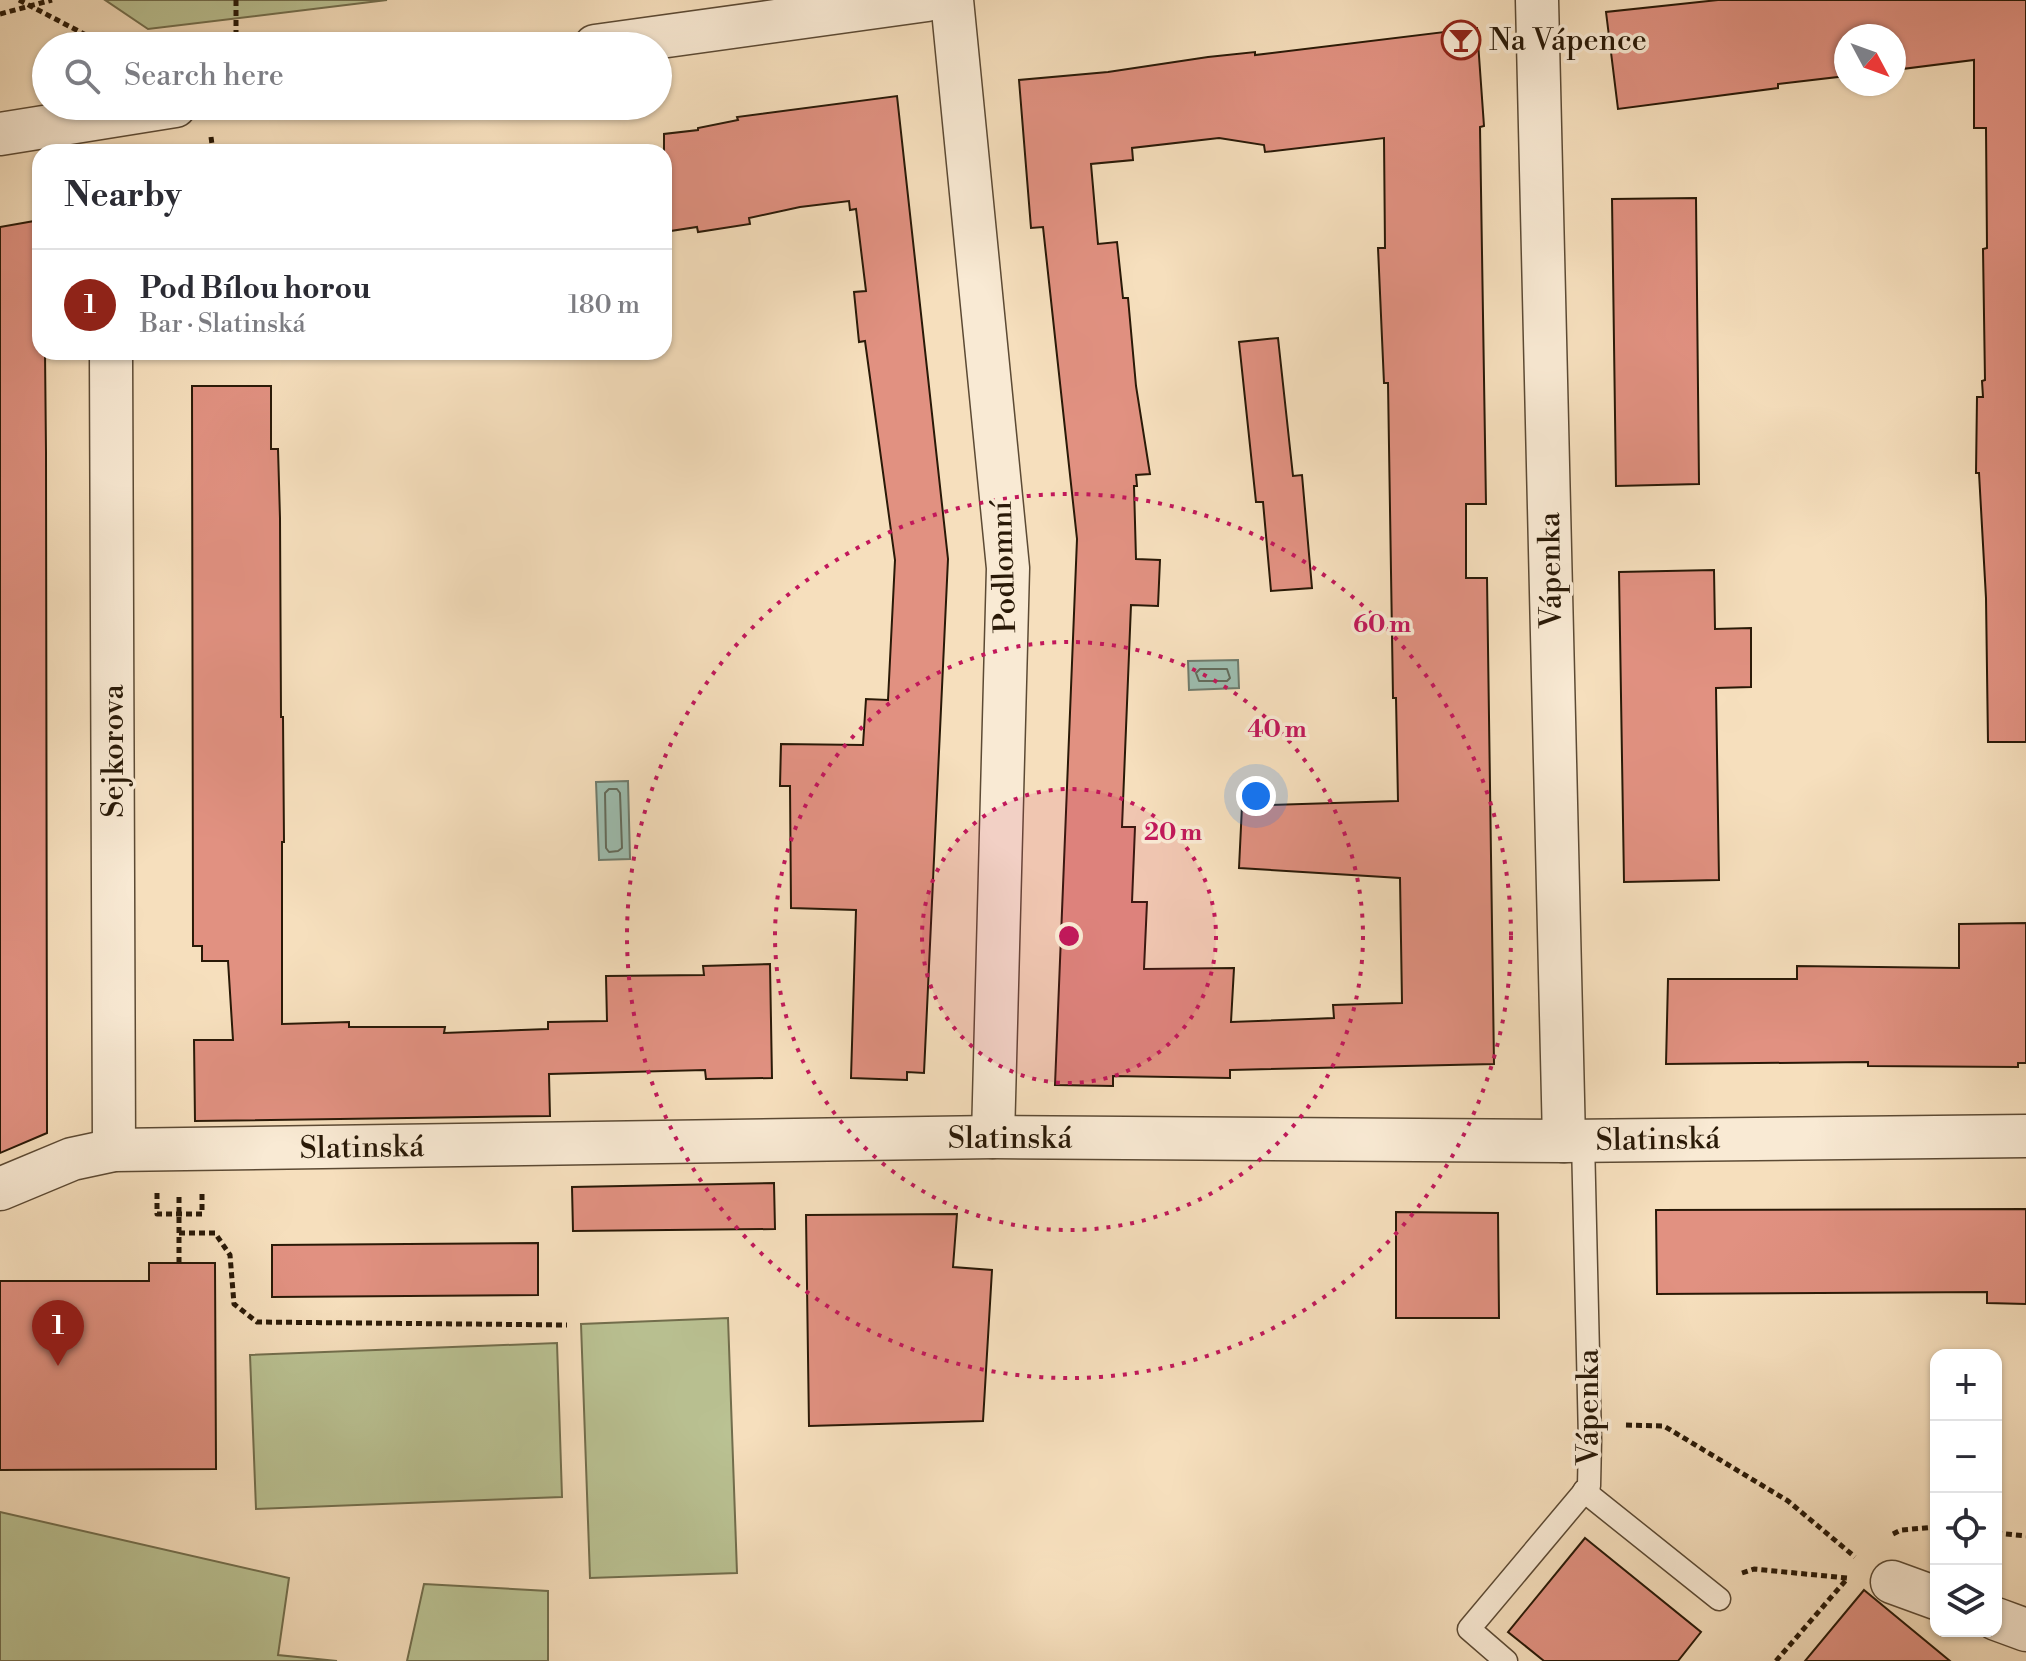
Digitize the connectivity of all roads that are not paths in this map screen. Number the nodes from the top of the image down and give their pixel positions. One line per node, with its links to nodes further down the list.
1 (927, 0): 4 (street)
2 (952, 0): 10 (street, Podlomní)
3 (1537, 0): 11 (street, Vápenka)
4 (672, 35)
5 (144, 120): 7 (street)
6 (0, 134): 7 (street)
7 (112, 134)
8 (111, 360): 12 (street, Sejkorova)
9 (2026, 1136): 11 (street, Slatinská)
10 (993, 1137): 11 (street, Slatinská); 12 (street, Slatinská)
11 (1574, 1140): 14 (lane, Vápenka)
12 (114, 1150): 13 (street, Slatinská)
13 (0, 1189)
14 (1584, 1491): 16 (lane); 20 (lane, Vápenka)
15 (1892, 1582): 17 (street)
16 (1712, 1594)
17 (1930, 1596)
18 (2002, 1621): 19 (street)
19 (2026, 1630)
20 (1506, 1661)

